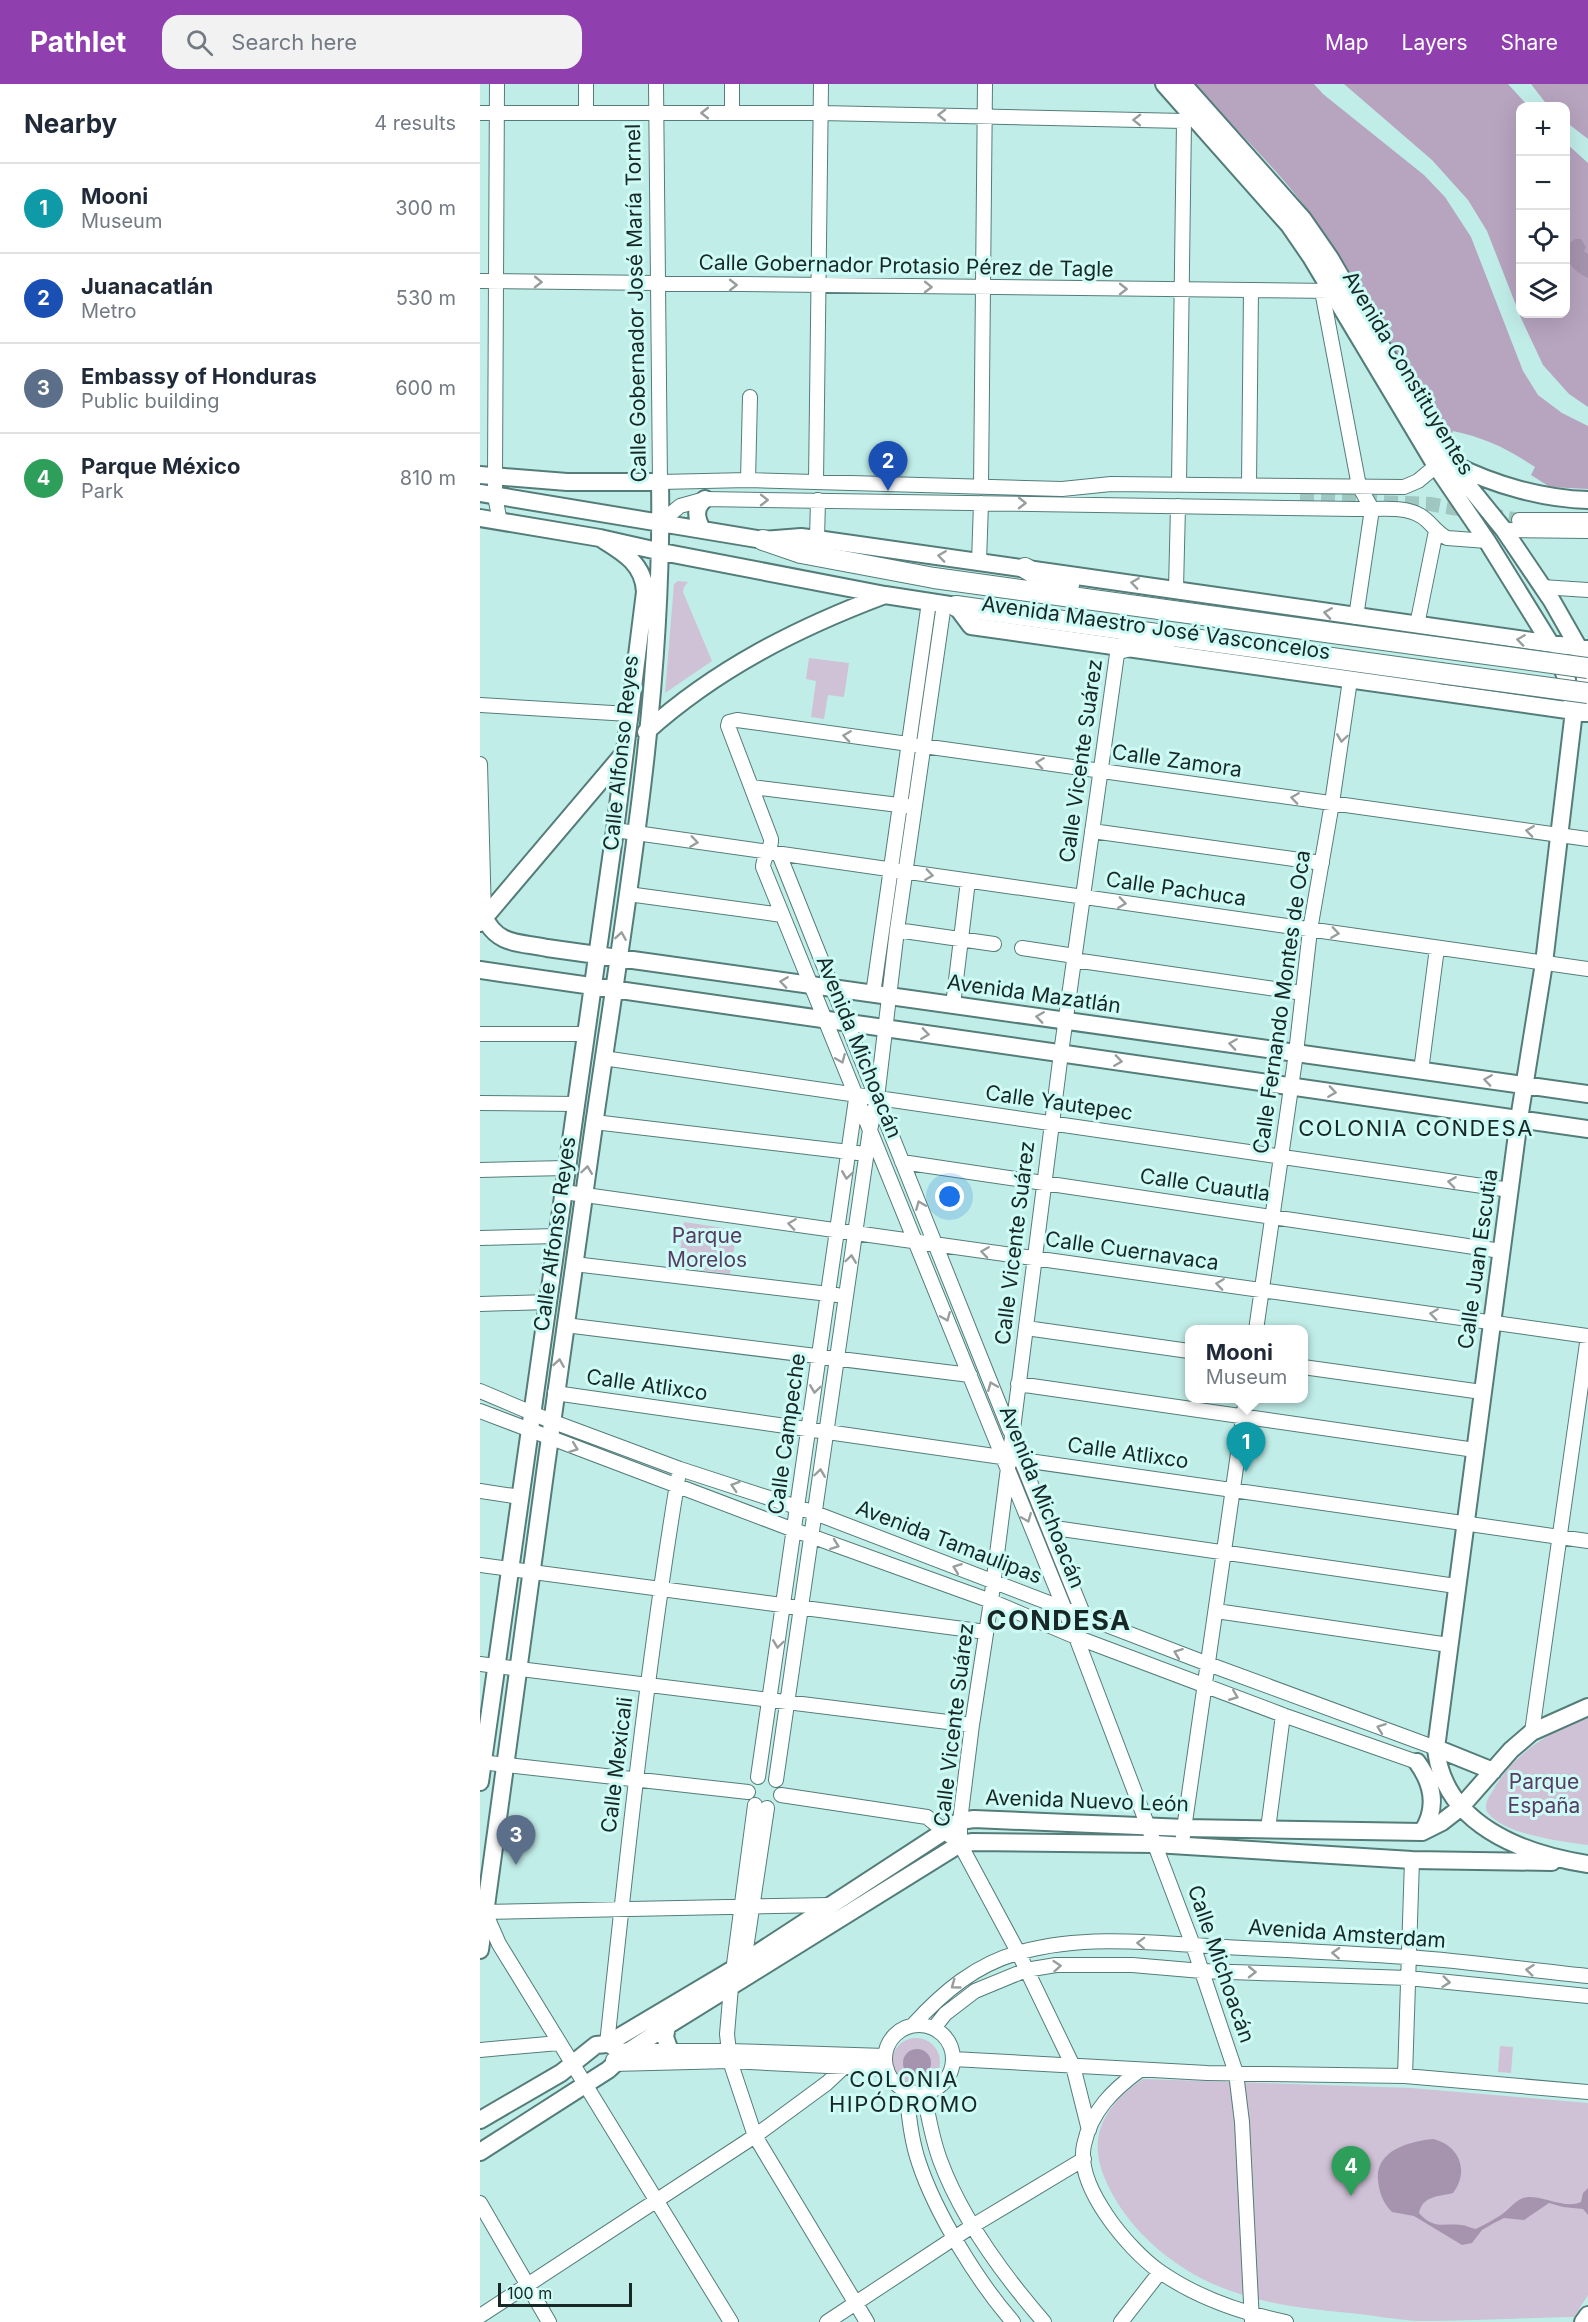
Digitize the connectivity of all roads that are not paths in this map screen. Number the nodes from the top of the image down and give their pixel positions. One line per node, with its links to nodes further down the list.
1 (497, 84): 12 (street)
2 (586, 84): 13 (street)
3 (656, 84): 9 (street, Calle Gobernador José María Tornel)
4 (732, 84): 14 (street)
5 (821, 84): 10 (street)
6 (985, 84): 15 (street)
7 (1164, 84): 16 (main road, Avenida Constituyentes)
8 (1183, 84): 16 (main road, Avenida Constituyentes)
9 (656, 112): 13 (street); 14 (street, one-way to 9); 19 (street, Calle Gobernador José María Tornel)
10 (821, 112): 14 (street); 15 (street, one-way to 10); 20 (street)
11 (480, 113): 12 (street)
12 (497, 113): 13 (street); 18 (street)
13 (586, 113)
14 (732, 113)
15 (985, 117): 16 (street, one-way to 15); 21 (street)
16 (1196, 117): 22 (street); 24 (main road, Avenida Constituyentes); 26 (main road, Avenida Constituyentes)
17 (480, 281): 18 (street, Calle Gobernador Protasio Pérez de Tagle)
18 (496, 281): 19 (street, Calle Gobernador Protasio Pérez de Tagle, one-way to 19); 27 (street)
19 (657, 284): 20 (street, Calle Gobernador Protasio Pérez de Tagle, one-way to 20); 29 (street, Calle Gobernador José María Tornel)
20 (819, 285): 21 (street, Calle Gobernador Protasio Pérez de Tagle, one-way to 21); 30 (street)
21 (983, 288): 22 (street, Calle Gobernador Protasio Pérez de Tagle, one-way to 22); 34 (street)
22 (1182, 290): 23 (street, Calle Gobernador Protasio Pérez de Tagle); 31 (street)
23 (1251, 290): 24 (street, Calle Gobernador Protasio Pérez de Tagle); 32 (street)
24 (1327, 291): 26 (main road, Avenida Constituyentes); 33 (street)
25 (750, 397): 28 (street)
26 (1443, 464): 33 (street); 40 (main road); 52 (main road, Avenida Constituyentes); 57 (main road, Avenida Constituyentes)
27 (488, 476): 29 (main road); 36 (street)
28 (748, 480): 29 (street); 30 (street)
29 (660, 482): 49 (main road, Calle Gobernador José María Tornel)
30 (816, 482): 34 (street)
31 (1179, 484): 32 (street); 35 (street)
32 (1249, 484): 33 (street)
33 (1357, 486): 43 (street); 44 (street)
34 (981, 488): 35 (street)
35 (1062, 489): 38 (street)
36 (488, 495): 48 (street); 49 (main road, Avenida Maestro José Vasconcelos)
37 (705, 499): 39 (street, one-way to 39); 49 (street); 50 (main road)
38 (1300, 499)
39 (818, 500): 41 (street); 55 (street)
40 (1588, 500)
41 (981, 503): 42 (street, one-way to 42); 59 (street)
42 (1178, 506): 43 (street); 62 (street)
43 (1326, 508): 44 (street)
44 (1372, 510): 51 (street); 67 (street)
45 (480, 518): 48 (main road)
46 (1519, 520): 47 (street)
47 (1588, 520)
48 (500, 522): 54 (main road)
49 (661, 522): 50 (main road, Avenida Maestro José Vasconcelos); 58 (main road, Calle Alfonso Reyes)
50 (702, 529): 56 (main road, Avenida Maestro José Vasconcelos)
51 (1436, 531): 57 (street); 68 (street)
52 (1504, 531): 53 (street); 61 (main road, Avenida Constituyentes)
53 (1588, 531)
54 (600, 538): 58 (main road); 80 (main road, Calle Alfonso Reyes)
55 (817, 539): 56 (main road, Avenida Maestro José Vasconcelos); 59 (main road, Avenida Maestro José Vasconcelos, one-way to 55)
56 (763, 540): 65 (highway)
57 (1487, 542): 71 (main road, Avenida Constituyentes)
58 (662, 552): 64 (main road); 82 (main road, Calle Alfonso Reyes)
59 (980, 562): 60 (main road, Avenida Maestro José Vasconcelos)
60 (1025, 568): 62 (main road, Avenida Maestro José Vasconcelos, one-way to 60); 65 (highway)
61 (1542, 587): 63 (street); 73 (main road, Avenida Constituyentes)
62 (1176, 589): 67 (main road, Avenida Maestro José Vasconcelos, one-way to 62)
63 (1588, 590)
64 (885, 595): 66 (main road); 82 (main road)
65 (1115, 603): 74 (highway, bridge)
66 (943, 604): 70 (highway); 72 (main road, Avenida Maestro José Vasconcelos); 83 (street); 84 (street)
67 (1356, 617): 68 (main road, Avenida Maestro José Vasconcelos)
68 (1417, 625): 69 (main road, Avenida Maestro José Vasconcelos)
69 (1462, 631): 71 (main road, Avenida Maestro José Vasconcelos, one-way to 69); 77 (main road)
70 (1196, 638): 72 (highway); 76 (highway, bridge)
71 (1550, 644): 73 (main road, Avenida Maestro José Vasconcelos); 79 (main road, Avenida Constituyentes)
72 (1120, 647): 75 (main road, Avenida Maestro José Vasconcelos); 87 (street, Calle Vicente Suárez)
73 (1583, 648): 79 (main road, Calle Juan Escutia)
74 (1588, 668)
75 (1350, 680): 77 (main road, Avenida Maestro José Vasconcelos); 89 (street, Calle Fernando Montes de Oca, one-way to 89)
76 (1588, 693)
77 (1452, 694): 79 (main road, Avenida Maestro José Vasconcelos)
78 (480, 705): 80 (street)
79 (1581, 712): 95 (main road, Calle Juan Escutia)
80 (629, 714): 85 (main road, Calle Alfonso Reyes)
81 (728, 726): 83 (street, Calle Zamora, one-way to 81); 88 (street, Avenida Michoacán)
82 (650, 728): 85 (main road); 94 (main road, Calle Alfonso Reyes)
83 (908, 744): 84 (street, Calle Zamora); 90 (street)
84 (924, 746): 87 (street, Calle Zamora, one-way to 84); 91 (street)
85 (624, 753): 92 (main road, Calle Alfonso Reyes); 105 (main road)
86 (480, 764): 105 (street)
87 (1101, 771): 89 (street, Calle Zamora, one-way to 87); 93 (street, Calle Vicente Suárez)
88 (752, 787): 90 (street); 97 (street, Avenida Michoacán)
89 (1332, 803): 95 (street, Calle Zamora, one-way to 89); 98 (street, Calle Fernando Montes de Oca)
90 (900, 805): 91 (street); 99 (street)
91 (915, 807): 100 (street)
92 (615, 830): 94 (street, Calle Pachuca); 112 (main road, Calle Alfonso Reyes)
93 (1092, 831): 98 (street); 103 (street, Calle Vicente Suárez)
94 (636, 834): 97 (street, Calle Pachuca, one-way to 97); 102 (main road, Calle Alfonso Reyes)
95 (1559, 835): 96 (street, Calle Zamora); 115 (main road, Calle Juan Escutia)
96 (1588, 839)
97 (774, 853): 99 (street, Calle Pachuca); 104 (street, Avenida Michoacán); 121 (street, Avenida Michoacán)
98 (1322, 863): 107 (street, Calle Fernando Montes de Oca)
99 (891, 870): 100 (street, Calle Pachuca); 123 (street)
100 (906, 872): 101 (street, Calle Pachuca, one-way to 101); 106 (street)
101 (968, 881): 103 (street, Calle Pachuca); 108 (street)
102 (628, 894): 104 (street); 114 (main road, Calle Alfonso Reyes, one-way to 102)
103 (1084, 897): 107 (street, Calle Pachuca, one-way to 107); 113 (street, Calle Vicente Suárez)
104 (782, 915): 119 (street, Avenida Michoacán)
105 (482, 920): 112 (main road, Avenida Mazatlán)
106 (897, 930): 108 (street); 123 (street)
107 (1310, 930): 111 (street, Calle Pachuca, one-way to 111); 122 (street, Calle Fernando Montes de Oca)
108 (961, 939): 109 (street); 124 (street)
109 (994, 944)
110 (1022, 948): 113 (street)
111 (1437, 948): 115 (street, Calle Pachuca); 134 (street)
112 (597, 956): 114 (main road, Avenida Mazatlán); 118 (main road, Calle Alfonso Reyes)
113 (1074, 958): 122 (street); 126 (street, Calle Vicente Suárez)
114 (618, 959): 119 (main road, Avenida Mazatlán, one-way to 114); 120 (main road, Calle Alfonso Reyes)
115 (1544, 963): 116 (street, Calle Pachuca); 135 (main road, Calle Juan Escutia)
116 (1588, 969)
117 (480, 970): 118 (main road)
118 (593, 986): 120 (main road); 130 (main road, Calle Alfonso Reyes)
119 (810, 986): 121 (main road, Avenida Mazatlán); 125 (street, Avenida Michoacán)
120 (614, 989): 125 (main road); 133 (main road, Calle Alfonso Reyes)
121 (833, 989): 123 (main road, Avenida Mazatlán); 127 (street, Avenida Michoacán)
122 (1303, 993): 132 (street, Calle Fernando Montes de Oca)
123 (881, 995): 124 (main road, Avenida Mazatlán); 128 (street, Calle Campeche)
124 (953, 1005): 126 (main road, Avenida Mazatlán, one-way to 124)
125 (824, 1019): 127 (main road); 138 (street, Avenida Michoacán, one-way to 138)
126 (1065, 1021): 131 (street, Calle Vicente Suárez); 132 (main road, Avenida Mazatlán, one-way to 126)
127 (846, 1022): 128 (main road); 139 (street, Avenida Michoacán)
128 (885, 1028): 131 (main road, one-way to 131); 139 (street, Calle Campeche)
129 (480, 1034): 130 (street)
130 (586, 1034): 141 (main road, Calle Alfonso Reyes)
131 (1061, 1053): 136 (main road, one-way to 136); 144 (street, Calle Vicente Suárez)
132 (1296, 1053): 134 (main road, Avenida Mazatlán); 136 (street, Calle Fernando Montes de Oca)
133 (603, 1058): 138 (street, Calle Yautepec); 143 (main road, Calle Alfonso Reyes)
134 (1422, 1065): 135 (main road, Avenida Mazatlán, one-way to 134)
135 (1524, 1085): 137 (main road, Avenida Mazatlán); 142 (main road, Calle Juan Escutia)
136 (1291, 1086): 142 (main road, one-way to 142); 150 (street, Calle Fernando Montes de Oca)
137 (1588, 1094)
138 (856, 1096): 139 (street, Calle Yautepec); 146 (street, Avenida Michoacán); 147 (street, Calle Campeche)
139 (877, 1098): 144 (street, Calle Yautepec); 146 (street, Calle Campeche); 151 (street, Avenida Michoacán)
140 (480, 1103): 141 (street)
141 (576, 1104): 152 (main road, Calle Alfonso Reyes)
142 (1519, 1119): 145 (main road); 155 (main road, Calle Juan Escutia)
143 (594, 1122): 147 (street); 157 (main road, Calle Alfonso Reyes, one-way to 143)
144 (1052, 1124): 150 (street, Calle Yautepec); 154 (street, Calle Vicente Suárez)
145 (1588, 1129)
146 (870, 1130): 148 (street, Calle Campeche); 149 (street, Avenida Michoacán)
147 (850, 1152): 148 (street); 159 (street, Calle Campeche, one-way to 159)
148 (867, 1154): 149 (street); 160 (street, Calle Campeche)
149 (881, 1156): 163 (street, Avenida Michoacán)
150 (1281, 1157): 155 (street, Calle Yautepec, one-way to 150); 158 (street, Calle Fernando Montes de Oca)
151 (902, 1162): 154 (street, Calle Cuautla); 164 (street, Avenida Michoacán, one-way to 151)
152 (567, 1168): 153 (street); 156 (main road, Calle Alfonso Reyes)
153 (480, 1170)
154 (1044, 1183): 158 (street, Calle Cuautla); 166 (street, Calle Vicente Suárez)
155 (1509, 1190): 165 (main road, Calle Juan Escutia)
156 (564, 1192): 157 (street, Calle Cuernavaca); 161 (main road, Calle Alfonso Reyes)
157 (584, 1195): 159 (street, Calle Cuernavaca, one-way to 157); 167 (main road, Calle Alfonso Reyes)
158 (1273, 1217): 165 (street, Calle Cuautla); 168 (street, Calle Fernando Montes de Oca)
159 (838, 1231): 160 (street, Calle Cuernavaca); 169 (street, Calle Campeche)
160 (855, 1233): 163 (street, Calle Cuernavaca); 170 (street, Calle Campeche, one-way to 160)
161 (557, 1236): 162 (street); 171 (main road, Calle Alfonso Reyes)
162 (480, 1238)
163 (916, 1242): 164 (street, Calle Cuernavaca); 182 (street, Avenida Michoacán, one-way to 182)
164 (936, 1245): 166 (street, Calle Cuernavaca, one-way to 164); 195 (street, Avenida Michoacán, one-way to 164)
165 (1501, 1251): 173 (main road, Calle Juan Escutia)
166 (1035, 1258): 168 (street, Calle Cuernavaca, one-way to 166); 176 (street, Calle Vicente Suárez)
167 (574, 1264): 169 (street); 174 (main road, Calle Alfonso Reyes)
168 (1262, 1290): 173 (street, Calle Cuernavaca, one-way to 168); 175 (street, Calle Fernando Montes de Oca)
169 (829, 1294): 170 (street); 179 (street, Calle Campeche)
170 (846, 1296): 180 (street, Calle Campeche)
171 (548, 1302): 172 (street); 189 (main road, Calle Alfonso Reyes)
172 (480, 1304)
173 (1492, 1322): 177 (street, Calle Cuernavaca); 185 (main road, Calle Juan Escutia)
174 (565, 1325): 179 (street); 186 (main road, Calle Alfonso Reyes, one-way to 174)
175 (1257, 1325)
176 (1026, 1329): 178 (street); 183 (street, Calle Vicente Suárez)
177 (1588, 1336): 210 (street)
178 (1185, 1350)
179 (820, 1358): 180 (street); 192 (street, Calle Campeche, one-way to 192)
180 (837, 1360): 182 (street); 194 (street, Calle Campeche)
181 (1308, 1368): 185 (street)
182 (970, 1375): 198 (street, Avenida Michoacán)
183 (1018, 1384): 190 (street); 195 (street, Calle Vicente Suárez)
184 (480, 1390): 189 (street, Avenida Tamaulipas)
185 (1482, 1392): 197 (main road, Calle Juan Escutia)
186 (555, 1393): 191 (main road, Calle Alfonso Reyes); 192 (street, Calle Atlixco)
187 (1245, 1403): 190 (street)
188 (480, 1411): 193 (street, Avenida Tamaulipas)
189 (532, 1412): 191 (street, Avenida Tamaulipas); 193 (main road, Calle Alfonso Reyes)
190 (1244, 1416): 197 (street); 201 (street)
191 (551, 1421): 196 (main road, Calle Alfonso Reyes); 199 (street, Avenida Tamaulipas)
192 (809, 1429): 194 (street, Calle Atlixco); 204 (street, Calle Campeche)
193 (530, 1431): 196 (street, Avenida Tamaulipas); 203 (main road, Calle Alfonso Reyes)
194 (826, 1432): 198 (street, Calle Atlixco); 205 (street, Calle Campeche, one-way to 194)
195 (1011, 1433): 198 (street, Calle Vicente Suárez)
196 (549, 1439): 200 (street, Avenida Tamaulipas, one-way to 200); 215 (main road, Calle Alfonso Reyes)
197 (1475, 1450): 206 (main road, Calle Juan Escutia)
198 (1010, 1460): 201 (street, Calle Atlixco); 207 (street, Avenida Michoacán); 216 (street, Calle Vicente Suárez); 222 (street, Avenida Michoacán, one-way to 222)
199 (680, 1469): 200 (street, Calle Mexicali); 204 (street, Avenida Tamaulipas, one-way to 199)
200 (677, 1485): 208 (street, Avenida Tamaulipas); 218 (street, Calle Mexicali)
201 (1233, 1490): 206 (street, Calle Atlixco); 212 (street)
202 (480, 1491): 203 (street)
203 (520, 1497): 214 (main road, Calle Alfonso Reyes)
204 (798, 1507): 205 (street, Avenida Tamaulipas); 208 (street, Calle Campeche)
205 (815, 1513): 209 (street, Calle Campeche); 216 (street, Avenida Tamaulipas, one-way to 205)
206 (1465, 1523): 210 (street, Calle Atlixco); 217 (main road, Calle Juan Escutia)
207 (1048, 1527): 212 (street); 224 (street, Avenida Michoacán)
208 (794, 1530): 209 (street, Avenida Tamaulipas); 220 (street, Calle Campeche)
209 (811, 1537): 219 (street, Avenida Tamaulipas, one-way to 219); 221 (street, Calle Campeche)
210 (1559, 1537): 211 (street, Calle Atlixco); 238 (street)
211 (1588, 1541)
212 (1224, 1552): 217 (street); 223 (street)
213 (480, 1565): 214 (street)
214 (510, 1569): 215 (street); 229 (main road, Calle Alfonso Reyes)
215 (532, 1572): 218 (street); 230 (main road, Calle Alfonso Reyes)
216 (993, 1582): 219 (street, Calle Vicente Suárez); 222 (street, Avenida Tamaulipas)
217 (1456, 1586): 227 (main road, Calle Juan Escutia)
218 (661, 1589): 220 (street); 232 (street, Calle Mexicali)
219 (991, 1601): 225 (street, Calle Vicente Suárez); 226 (street, Avenida Tamaulipas)
220 (783, 1605): 221 (street); 233 (street, Calle Campeche, one-way to 233)
221 (801, 1608): 225 (street); 234 (street, Calle Campeche)
222 (1064, 1609): 224 (street, Avenida Tamaulipas); 226 (street, Avenida Michoacán)
223 (1216, 1611): 227 (street); 228 (street)
224 (1084, 1616): 226 (street, Avenida Michoacán); 228 (street, Avenida Tamaulipas, one-way to 224)
225 (986, 1632): 237 (street, Calle Vicente Suárez)
226 (1076, 1637): 231 (street, Avenida Tamaulipas); 256 (street, Calle Michoacán)
227 (1449, 1645): 240 (main road, Calle Juan Escutia)
228 (1208, 1664): 231 (street); 239 (street, Avenida Tamaulipas, one-way to 228)
229 (488, 1665): 230 (street); 242 (main road, Calle Alfonso Reyes)
230 (518, 1669): 232 (street); 244 (main road, Calle Alfonso Reyes)
231 (1205, 1684): 236 (street, Avenida Tamaulipas, one-way to 236); 257 (street)
232 (648, 1685): 233 (street); 247 (street, Calle Mexicali)
233 (770, 1700): 234 (street); 246 (street, Calle Campeche)
234 (787, 1702): 237 (street); 248 (street, Calle Campeche)
235 (1588, 1707): 238 (main road)
236 (1283, 1715): 241 (street, Avenida Tamaulipas); 258 (street)
237 (972, 1725): 255 (street, Calle Vicente Suárez)
238 (1532, 1732): 245 (main road)
239 (1406, 1737): 240 (street, Avenida Tamaulipas); 241 (street)
240 (1436, 1748): 245 (main road); 250 (main road, Calle Juan Escutia)
241 (1400, 1755): 243 (street, Avenida Tamaulipas)
242 (481, 1762): 244 (street); 249 (main road, Calle Alfonso Reyes)
243 (1417, 1762): 250 (main road)
244 (505, 1764): 247 (street); 269 (main road, Calle Alfonso Reyes)
245 (1493, 1771): 254 (main road)
246 (758, 1777): 248 (street); 251 (street)
247 (636, 1779): 251 (street); 268 (street, Calle Mexicali)
248 (776, 1780): 252 (street)
249 (480, 1782)
250 (1438, 1785): 254 (main road, Calle Juan Escutia); 260 (main road)
251 (748, 1792): 253 (street)
252 (781, 1795): 253 (street); 259 (street)
253 (761, 1807): 267 (street)
254 (1460, 1808): 260 (main road); 265 (main road, Avenida Nuevo León)
255 (960, 1821): 256 (main road, Avenida Nuevo León); 259 (main road, Avenida Nuevo León); 261 (street, Calle Vicente Suárez)
256 (1148, 1826): 257 (main road, Avenida Nuevo León); 262 (street, Calle Michoacán)
257 (1185, 1828): 258 (main road, Avenida Nuevo León); 263 (street)
258 (1269, 1829): 260 (main road, Avenida Nuevo León)
259 (944, 1831): 261 (street); 266 (main road, Avenida Nuevo León)
260 (1422, 1832)
261 (960, 1844): 262 (main road, Avenida Nuevo León); 272 (street); 276 (main road, Avenida Nuevo León)
262 (1155, 1844): 263 (main road, Avenida Nuevo León); 270 (street, Calle Michoacán)
263 (1181, 1846): 264 (main road, Avenida Nuevo León)
264 (1412, 1860): 265 (main road, Avenida Nuevo León); 273 (street)
265 (1580, 1863)
266 (829, 1905): 267 (street); 276 (main road, Avenida Nuevo León)
267 (747, 1907): 268 (street); 276 (street)
268 (622, 1909): 269 (street); 284 (street, Calle Mexicali)
269 (483, 1912): 271 (main road, Calle Alfonso Reyes); 283 (street)
270 (1193, 1945): 272 (street, Avenida Amsterdam, one-way to 272); 273 (street, Avenida Amsterdam, one-way to 270); 275 (street, Calle Michoacán)
271 (480, 1950)
272 (1018, 1952): 274 (street); 280 (street, Avenida Amsterdam, one-way to 280)
273 (1409, 1957): 277 (street, Avenida Amsterdam, one-way to 273); 278 (street)
274 (1026, 1970): 275 (street, Avenida Amsterdam, one-way to 275); 282 (street, Avenida Amsterdam); 295 (street)
275 (1202, 1971): 278 (street, Avenida Amsterdam, one-way to 278); 296 (street, Calle Michoacán)
276 (737, 1975): 281 (main road, Avenida Nuevo León); 284 (main road, Avenida Nuevo León); 288 (street)
277 (1588, 1976)
278 (1408, 1978): 279 (street, Avenida Amsterdam, one-way to 279); 297 (street)
279 (1588, 1996)
280 (913, 2025): 282 (street); 289 (street)
281 (667, 2026): 286 (main road, Avenida Nuevo León); 287 (main road)
282 (934, 2028): 292 (street)
283 (559, 2043): 285 (street); 290 (street)
284 (608, 2044): 286 (street); 290 (main road, Avenida Nuevo León); 291 (street)
285 (480, 2050)
286 (629, 2051): 287 (street); 291 (main road, Avenida Nuevo León)
287 (670, 2051): 288 (street)
288 (729, 2056): 289 (street); 291 (street); 293 (street); 304 (street)
289 (886, 2062): 293 (street); 299 (street)
290 (572, 2063): 298 (street); 302 (main road, Avenida Nuevo León)
291 (613, 2064): 298 (main road, Avenida Nuevo León)
292 (953, 2064): 295 (street); 301 (street)
293 (843, 2068): 304 (street)
294 (1140, 2070): 295 (street); 296 (street); 303 (street)
295 (1074, 2071): 303 (street)
296 (1236, 2073): 297 (street); 316 (street, Calle Michoacán)
297 (1405, 2076): 300 (street)
298 (585, 2085): 305 (main road, Avenida Nuevo León); 307 (street)
299 (906, 2091): 301 (street); 310 (street)
300 (1588, 2092)
301 (924, 2093): 309 (street)
302 (480, 2120)
303 (1089, 2130): 306 (street)
304 (755, 2136): 307 (street); 313 (street)
305 (480, 2152)
306 (1084, 2160): 309 (street); 311 (street)
307 (656, 2201): 312 (street); 318 (street)
308 (480, 2203): 312 (street)
309 (974, 2225): 310 (street); 322 (street)
310 (955, 2238): 313 (street); 321 (street)
311 (1160, 2272): 316 (street); 323 (street)
312 (528, 2285): 315 (street); 317 (street)
313 (855, 2304): 319 (street); 320 (street)
314 (1588, 2315): 325 (main road)
315 (480, 2316)
316 (1251, 2318): 324 (street)
317 (549, 2322)
318 (731, 2322)
319 (827, 2322)
320 (867, 2322)
321 (1013, 2322)
322 (1044, 2322)
323 (1121, 2322)
324 (1286, 2322)
325 (1583, 2322)

